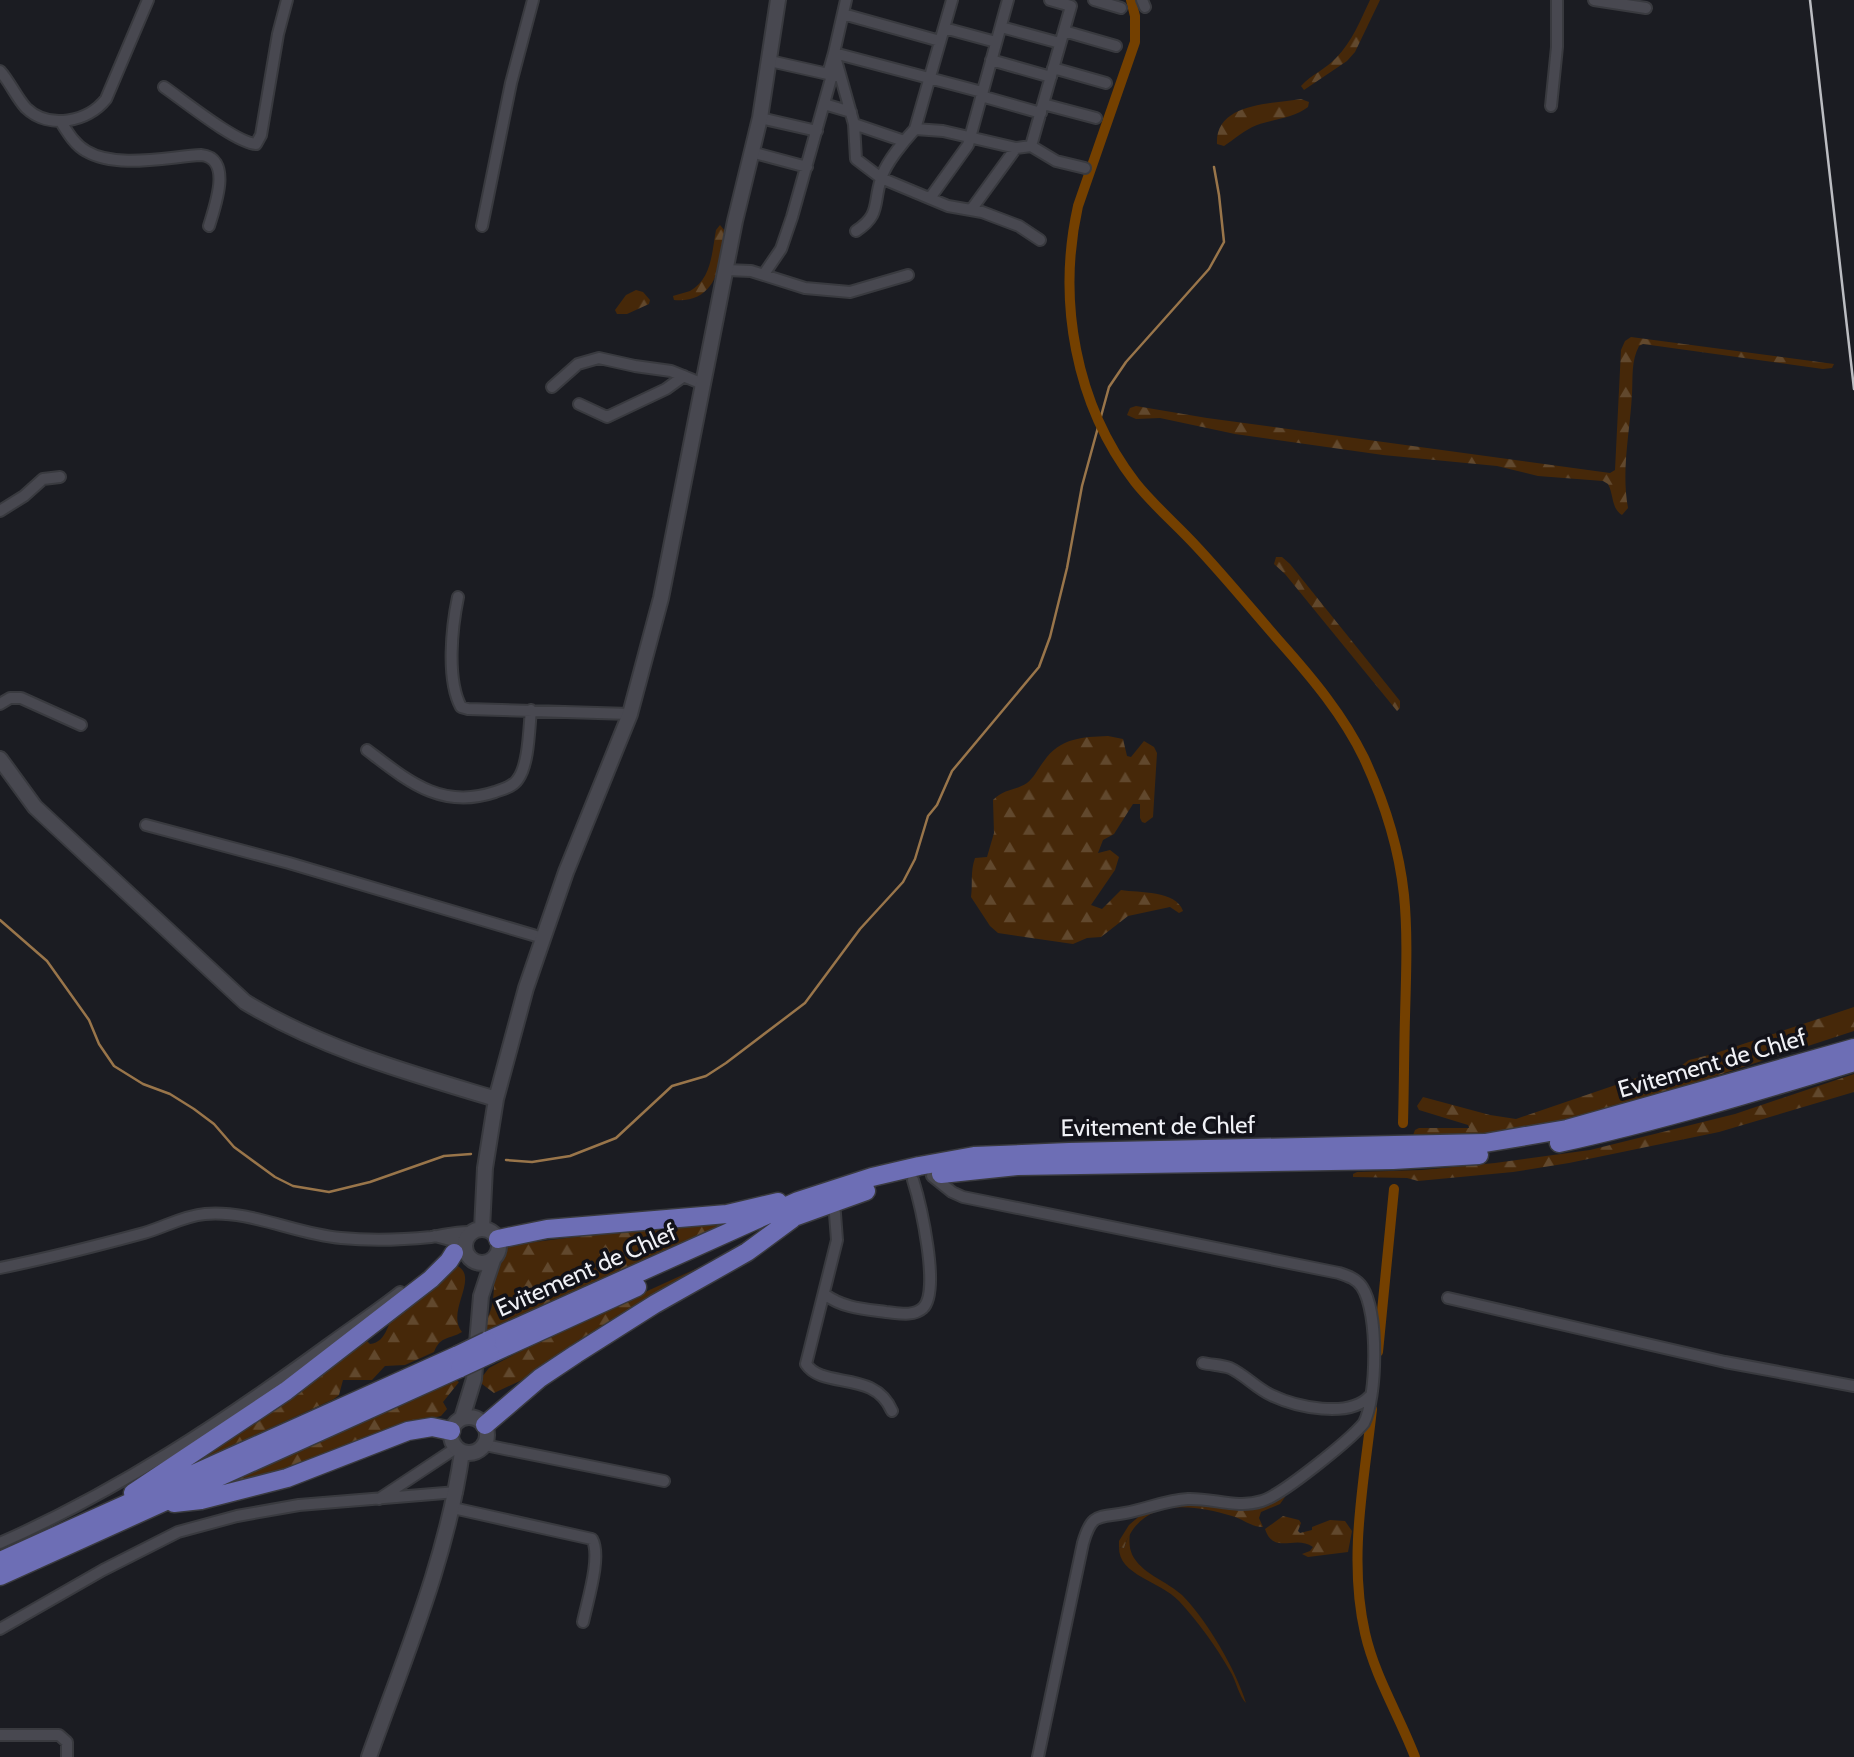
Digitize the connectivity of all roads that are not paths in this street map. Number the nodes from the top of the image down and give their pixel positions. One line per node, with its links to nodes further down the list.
1 (148, 0): 39 (street)
2 (287, 0): 31 (street)
3 (533, 0): 54 (street)
4 (778, 0): 25 (main road)
5 (846, 0): 15 (street)
6 (1094, 0): 13 (street)
7 (1557, 0): 34 (street)
8 (1594, 0): 14 (street)
9 (950, 1): 17 (street)
10 (1004, 1): 16 (street)
11 (1056, 1): 12 (street)
12 (1072, 3): 18 (street)
13 (1121, 8)
14 (1646, 8)
15 (843, 14): 19 (street); 23 (street)
16 (1000, 27): 20 (street); 21 (street)
17 (944, 28): 19 (street); 20 (street)
18 (1064, 31): 21 (street); 22 (street)
19 (940, 41): 29 (street)
20 (996, 42): 24 (street)
21 (1060, 43): 27 (street)
22 (1116, 46)
23 (834, 53): 28 (street); 29 (street)
24 (991, 60): 27 (street); 32 (street)
25 (770, 61): 28 (street); 37 (main road)
26 (0, 71): 39 (street)
27 (1052, 72): 30 (street); 35 (street)
28 (834, 76): 33 (street); 36 (street)
29 (929, 78): 32 (street); 41 (street)
30 (1106, 83)
31 (164, 87)
32 (981, 94): 35 (street); 43 (street)
33 (824, 104): 36 (street); 42 (street)
34 (1550, 106)
35 (1042, 108): 38 (street); 45 (street)
36 (851, 112): 40 (street)
37 (760, 118): 42 (street); 47 (main road)
38 (1096, 118)
39 (61, 122): 53 (street)
40 (855, 124): 44 (street); 50 (street)
41 (915, 129): 43 (street); 44 (street)
42 (817, 131): 48 (street)
43 (969, 136): 46 (street); 51 (street)
44 (904, 141): 50 (street)
45 (1031, 146): 46 (street); 49 (street)
46 (1017, 148): 52 (street)
47 (751, 152): 48 (street); 57 (main road)
48 (807, 167): 58 (street)
49 (1085, 168)
50 (881, 178): 51 (street); 55 (street)
51 (930, 198): 52 (street)
52 (971, 210): 56 (street)
53 (209, 226)
54 (482, 226)
55 (856, 231)
56 (1040, 240)
57 (726, 270): 58 (street); 61 (main road)
58 (764, 274): 59 (street)
59 (908, 275)
60 (684, 376): 61 (street); 62 (street); 63 (street)
61 (703, 384): 69 (main road)
62 (552, 387)
63 (579, 404)
64 (60, 477): 65 (street)
65 (0, 511)
66 (458, 597): 68 (street)
67 (0, 704): 70 (street)
68 (531, 710): 69 (street); 71 (street)
69 (630, 714): 74 (main road)
70 (81, 725)
71 (367, 750)
72 (0, 760): 77 (main road)
73 (146, 825): 74 (street)
74 (543, 937): 77 (main road)
75 (1854, 1048): 80 (highway, Evitement de Chlef)
76 (1854, 1062): 78 (highway, Evitement de Chlef)
77 (496, 1099): 83 (main road)
78 (932, 1175): 79 (highway, Evitement de Chlef); 93 (street)
79 (913, 1180): 80 (highway, Evitement de Chlef); 86 (street)
80 (831, 1196): 81 (highway, Evitement de Chlef); 82 (highway); 86 (street); 89 (highway, Evitement de Chlef)
81 (797, 1215): 89 (highway, Evitement de Chlef); 95 (highway)
82 (498, 1239): 83 (main road); 84 (main road)
83 (468, 1244): 84 (main road); 85 (street); 87 (main road); 103 (highway); 104 (street)
84 (493, 1260): 87 (main road)
85 (0, 1268)
86 (824, 1294): 94 (street)
87 (481, 1296): 91 (main road)
88 (1448, 1298): 92 (street)
89 (488, 1347): 91 (highway, bridge)
90 (1203, 1363): 93 (street)
91 (464, 1367): 95 (main road); 96 (main road); 101 (highway); 103 (highway)
92 (1854, 1386)
93 (1370, 1396): 112 (street)
94 (892, 1411)
95 (483, 1423): 96 (main road); 97 (main road)
96 (458, 1437): 97 (main road); 99 (main road); 100 (street); 101 (highway)
97 (485, 1445): 98 (street)
98 (664, 1481)
99 (457, 1492): 100 (street); 102 (main road)
100 (377, 1500): 108 (street)
101 (156, 1505): 106 (highway)
102 (453, 1508): 107 (street); 111 (main road)
103 (109, 1511): 105 (highway)
104 (0, 1542)
105 (0, 1561)
106 (0, 1576)
107 (583, 1622)
108 (0, 1629)
109 (0, 1735): 110 (street)
110 (67, 1757)
111 (369, 1757)
112 (1038, 1757)

